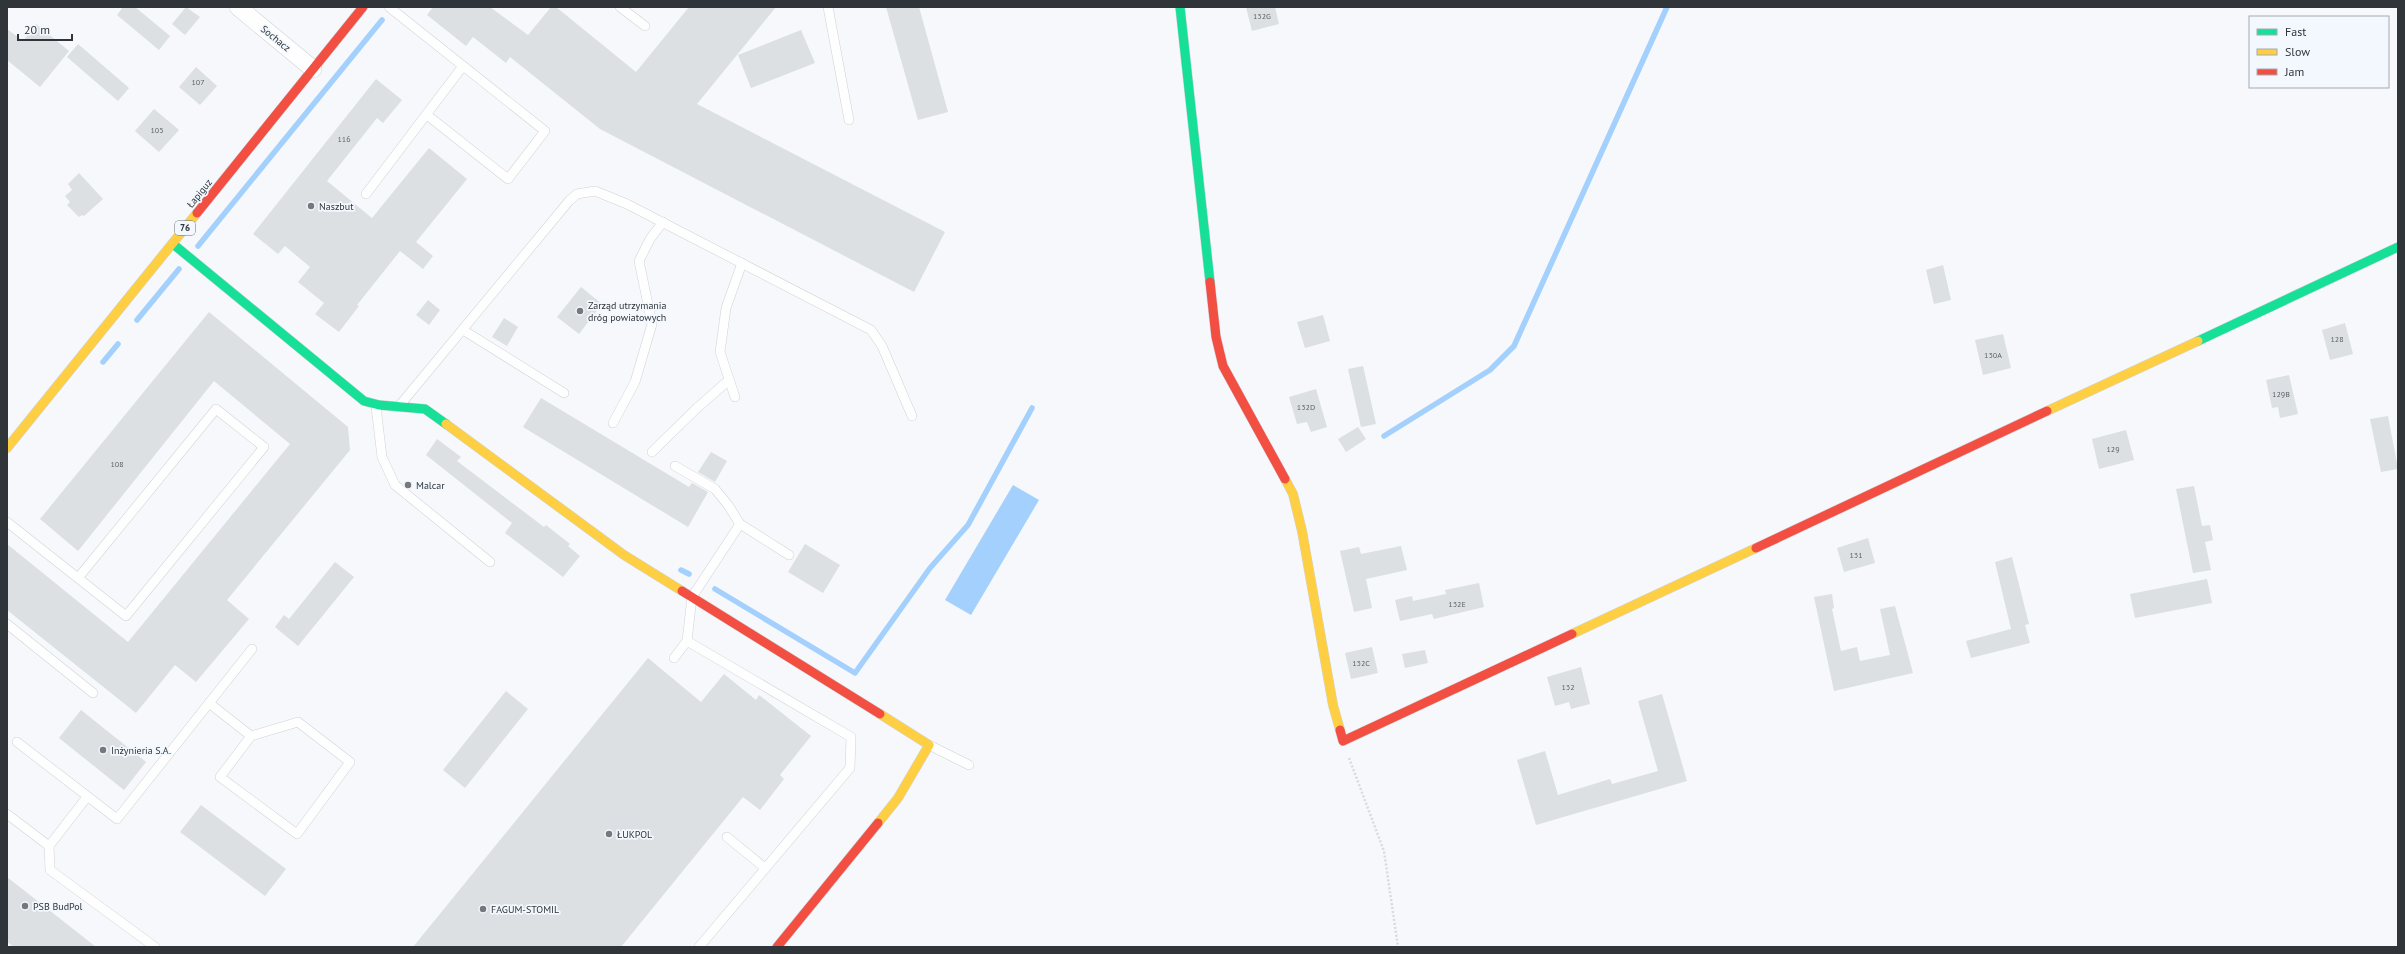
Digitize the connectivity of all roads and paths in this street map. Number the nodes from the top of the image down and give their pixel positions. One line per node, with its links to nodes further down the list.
1 (238, 7): 9 (street, Sochacz)
2 (363, 7): 9 (street, Łapiguz / 76)
3 (390, 7): 8 (lane)
4 (620, 7): 7 (lane)
5 (828, 7): 11 (lane)
6 (1180, 7): 41 (street)
7 (645, 26)
8 (463, 66): 10 (lane); 10 (lane)
9 (313, 69): 14 (street, Łapiguz / 76)
10 (427, 115): 12 (lane)
11 (849, 120)
12 (366, 194)
13 (663, 222): 16 (lane); 17 (lane); 24 (lane)
14 (172, 244): 22 (street); 25 (street, Łapiguz / 76)
15 (2398, 247): 41 (street)
16 (742, 263): 18 (lane); 23 (lane)
17 (463, 330): 19 (lane); 21 (lane)
18 (729, 380): 20 (lane); 26 (lane)
19 (564, 393)
20 (735, 398)
21 (399, 406): 22 (street); 33 (street)
22 (376, 407): 31 (lane)
23 (912, 416)
24 (613, 422)
25 (7, 448)
26 (652, 452)
27 (675, 466): 29 (lane)
28 (7, 522): 32 (lane)
29 (740, 524): 30 (lane); 33 (lane)
30 (789, 555)
31 (490, 562)
32 (78, 578): 32 (lane)
33 (692, 597): 35 (lane); 43 (street)
34 (7, 624): 38 (lane)
35 (687, 641): 37 (lane); 49 (lane)
36 (252, 649): 39 (lane)
37 (674, 658)
38 (93, 693)
39 (209, 703): 40 (lane); 45 (lane)
40 (251, 736): 40 (lane)
41 (1343, 741): 53 (path)
42 (17, 742): 45 (lane)
43 (929, 745): 44 (lane); 52 (street)
44 (969, 765)
45 (88, 796): 48 (lane)
46 (7, 814): 48 (lane)
47 (726, 837): 49 (lane)
48 (49, 846): 50 (lane)
49 (766, 868): 51 (lane)
50 (155, 947)
51 (699, 947)
52 (777, 947)
53 (1398, 947)

